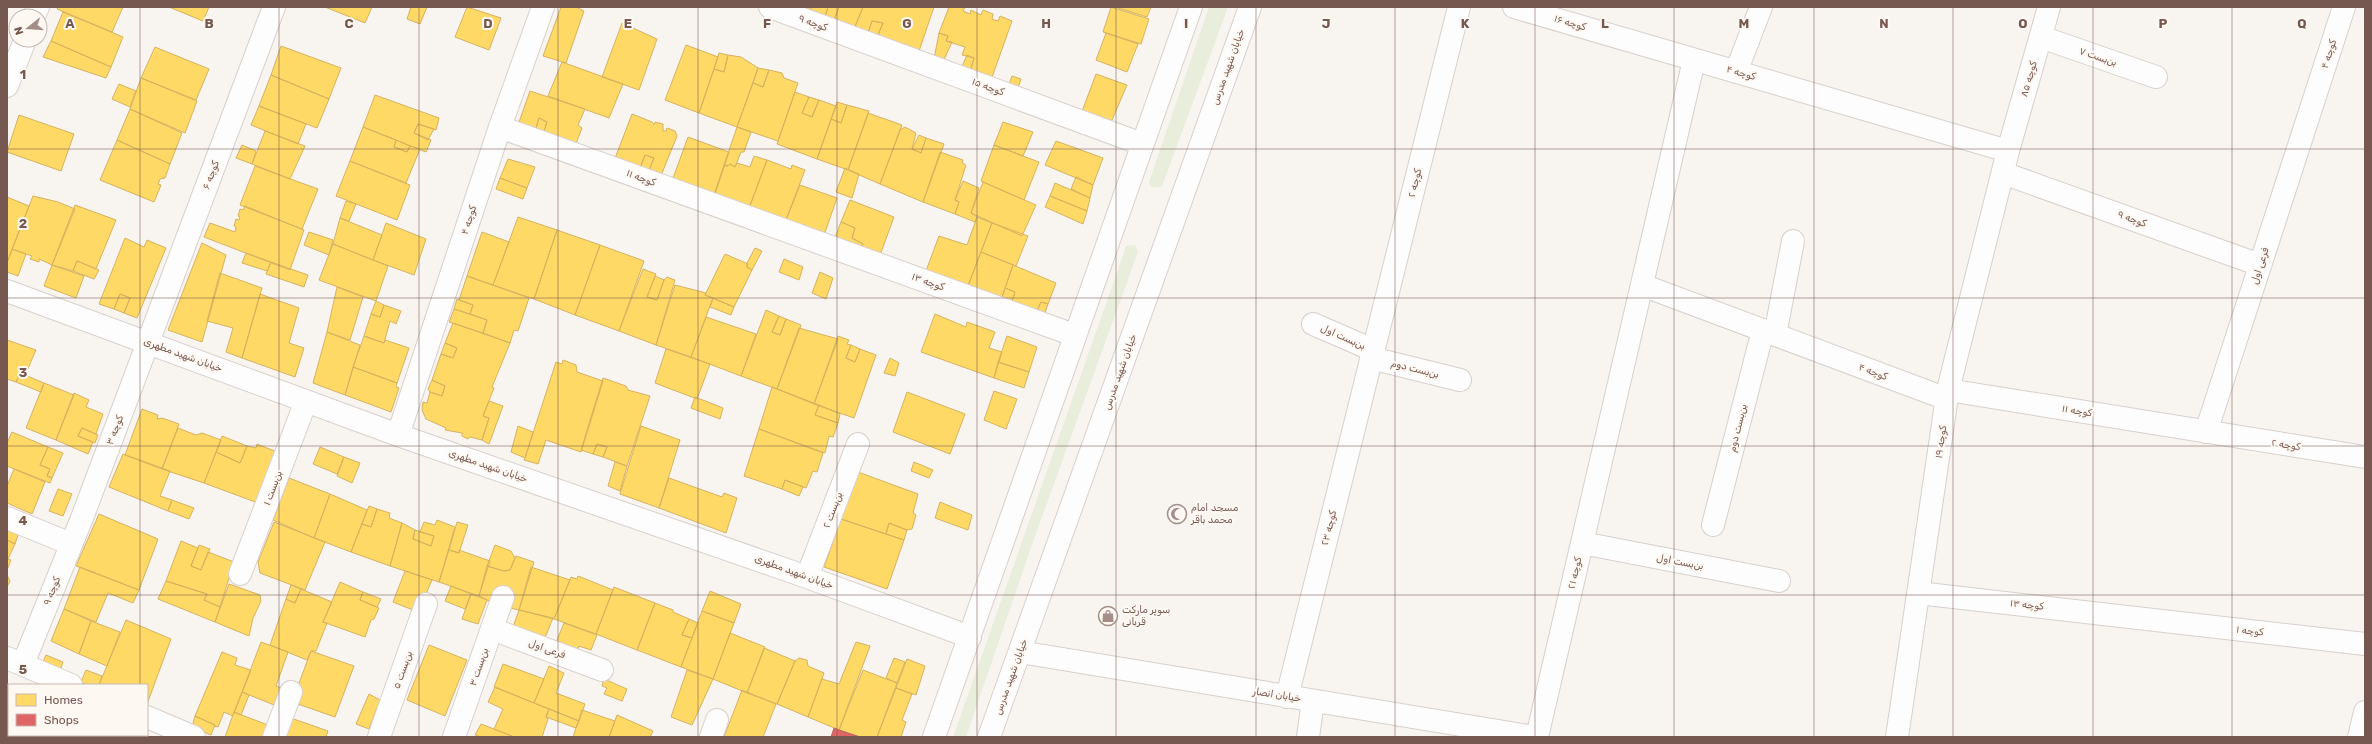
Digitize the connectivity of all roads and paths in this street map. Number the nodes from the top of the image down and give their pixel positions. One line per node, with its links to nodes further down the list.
1 (274, 7): 31 (street, کوچه ۶)
2 (543, 7): 19 (street, کوچه ۴)
3 (770, 7): 11 (street, کوچه ۹)
4 (1191, 7): 20 (street)
5 (1250, 7): 55 (street, خیابان شهید مدرس)
6 (1459, 7): 32 (street, کوچه ۲)
7 (1514, 7): 14 (street, کوچه ۱۶)
8 (1761, 7): 15 (street)
9 (2049, 7): 12 (street, کوچه ۸۵)
10 (2344, 7): 18 (street, کوچه ۴)
11 (833, 30): 20 (street, کوچه ۱۵)
12 (2041, 37): 16 (street, بن‌بست ۷); 21 (street, کوچه ۸۵)
13 (22, 48): 17 (street)
14 (1694, 60): 15 (street, کوچه ۴); 26 (street)
15 (1736, 72): 21 (street, کوچه ۴)
16 (2156, 77)
17 (7, 86)
18 (2314, 100): 25 (street, فرعی اول)
19 (500, 127): 23 (street, کوچه ۱۱); 37 (street, کوچه ۴)
20 (1142, 144): 30 (street)
21 (2008, 152): 22 (street, کوچه ۱۹)
22 (2003, 173): 25 (street, کوچه ۹); 34 (street, کوچه ۱۹)
23 (782, 229): 30 (street, کوچه ۱۳)
24 (1794, 241): 29 (street)
25 (2260, 265): 36 (street, فرعی اول)
26 (1642, 285): 29 (street, کوچه ۴); 43 (street, کوچه ۲۱)
27 (7, 291): 31 (street, خیابان شهید مطهری)
28 (1313, 324): 32 (street, بن‌بست اول)
29 (1769, 333): 34 (street, کوچه ۴); 42 (street, بن‌بست دوم)
30 (1074, 335): 53 (street)
31 (148, 342): 35 (street, خیابان شهید مطهری); 41 (street, کوچه ۳)
32 (1372, 354): 33 (street, بن‌بست دوم); 60 (street, کوچه ۲۳)
33 (1460, 380)
34 (1947, 395): 36 (street, کوچه ۱۱); 48 (street, کوچه ۱۹)
35 (306, 401): 37 (street, خیابان شهید مطهری); 45 (street, بن‌بست ۱)
36 (2206, 432): 39 (street, کوچه ۲)
37 (398, 435): 46 (street, خیابان شهید مطهری)
38 (858, 444): 46 (street, بن‌بست ۲)
39 (2365, 457)
40 (7, 518): 44 (street)
41 (82, 518): 44 (street, کوچه ۹)
42 (1713, 525)
43 (1582, 543): 47 (street, بن‌بست اول); 73 (street, کوچه ۲۱)
44 (72, 544): 56 (street, کوچه ۹)
45 (240, 574)
46 (807, 577): 53 (street, خیابان شهید مطهری)
47 (1779, 581)
48 (1918, 593): 51 (street, کوچه ۱۳); 74 (street, کوچه ۱۹)
49 (502, 597): 52 (street, بن‌بست ۳)
50 (426, 604): 67 (street, بن‌بست ۵)
51 (2135, 618): 54 (street, کوچه ۱)
52 (492, 629): 57 (street, فرعی اول); 68 (street, بن‌بست ۳)
53 (970, 637): 69 (street)
54 (2365, 644)
55 (1020, 652): 60 (street, خیابان انصار); 70 (street, خیابان شهید مدرس)
56 (15, 661): 58 (street, کوچه ۹)
57 (602, 670)
58 (69, 684)
59 (291, 692): 66 (street)
60 (1287, 697): 61 (street, خیابان انصار)
61 (1313, 701): 64 (street, خیابان انصار); 71 (street)
62 (2365, 712): 75 (street)
63 (148, 717): 65 (street)
64 (1510, 735): 72 (street, خیابان انصار)
65 (194, 737)
66 (274, 737)
67 (379, 737)
68 (454, 737)
69 (934, 737)
70 (989, 737)
71 (1308, 737)
72 (1534, 737)
73 (1537, 737)
74 (1897, 737)
75 (2359, 737)

